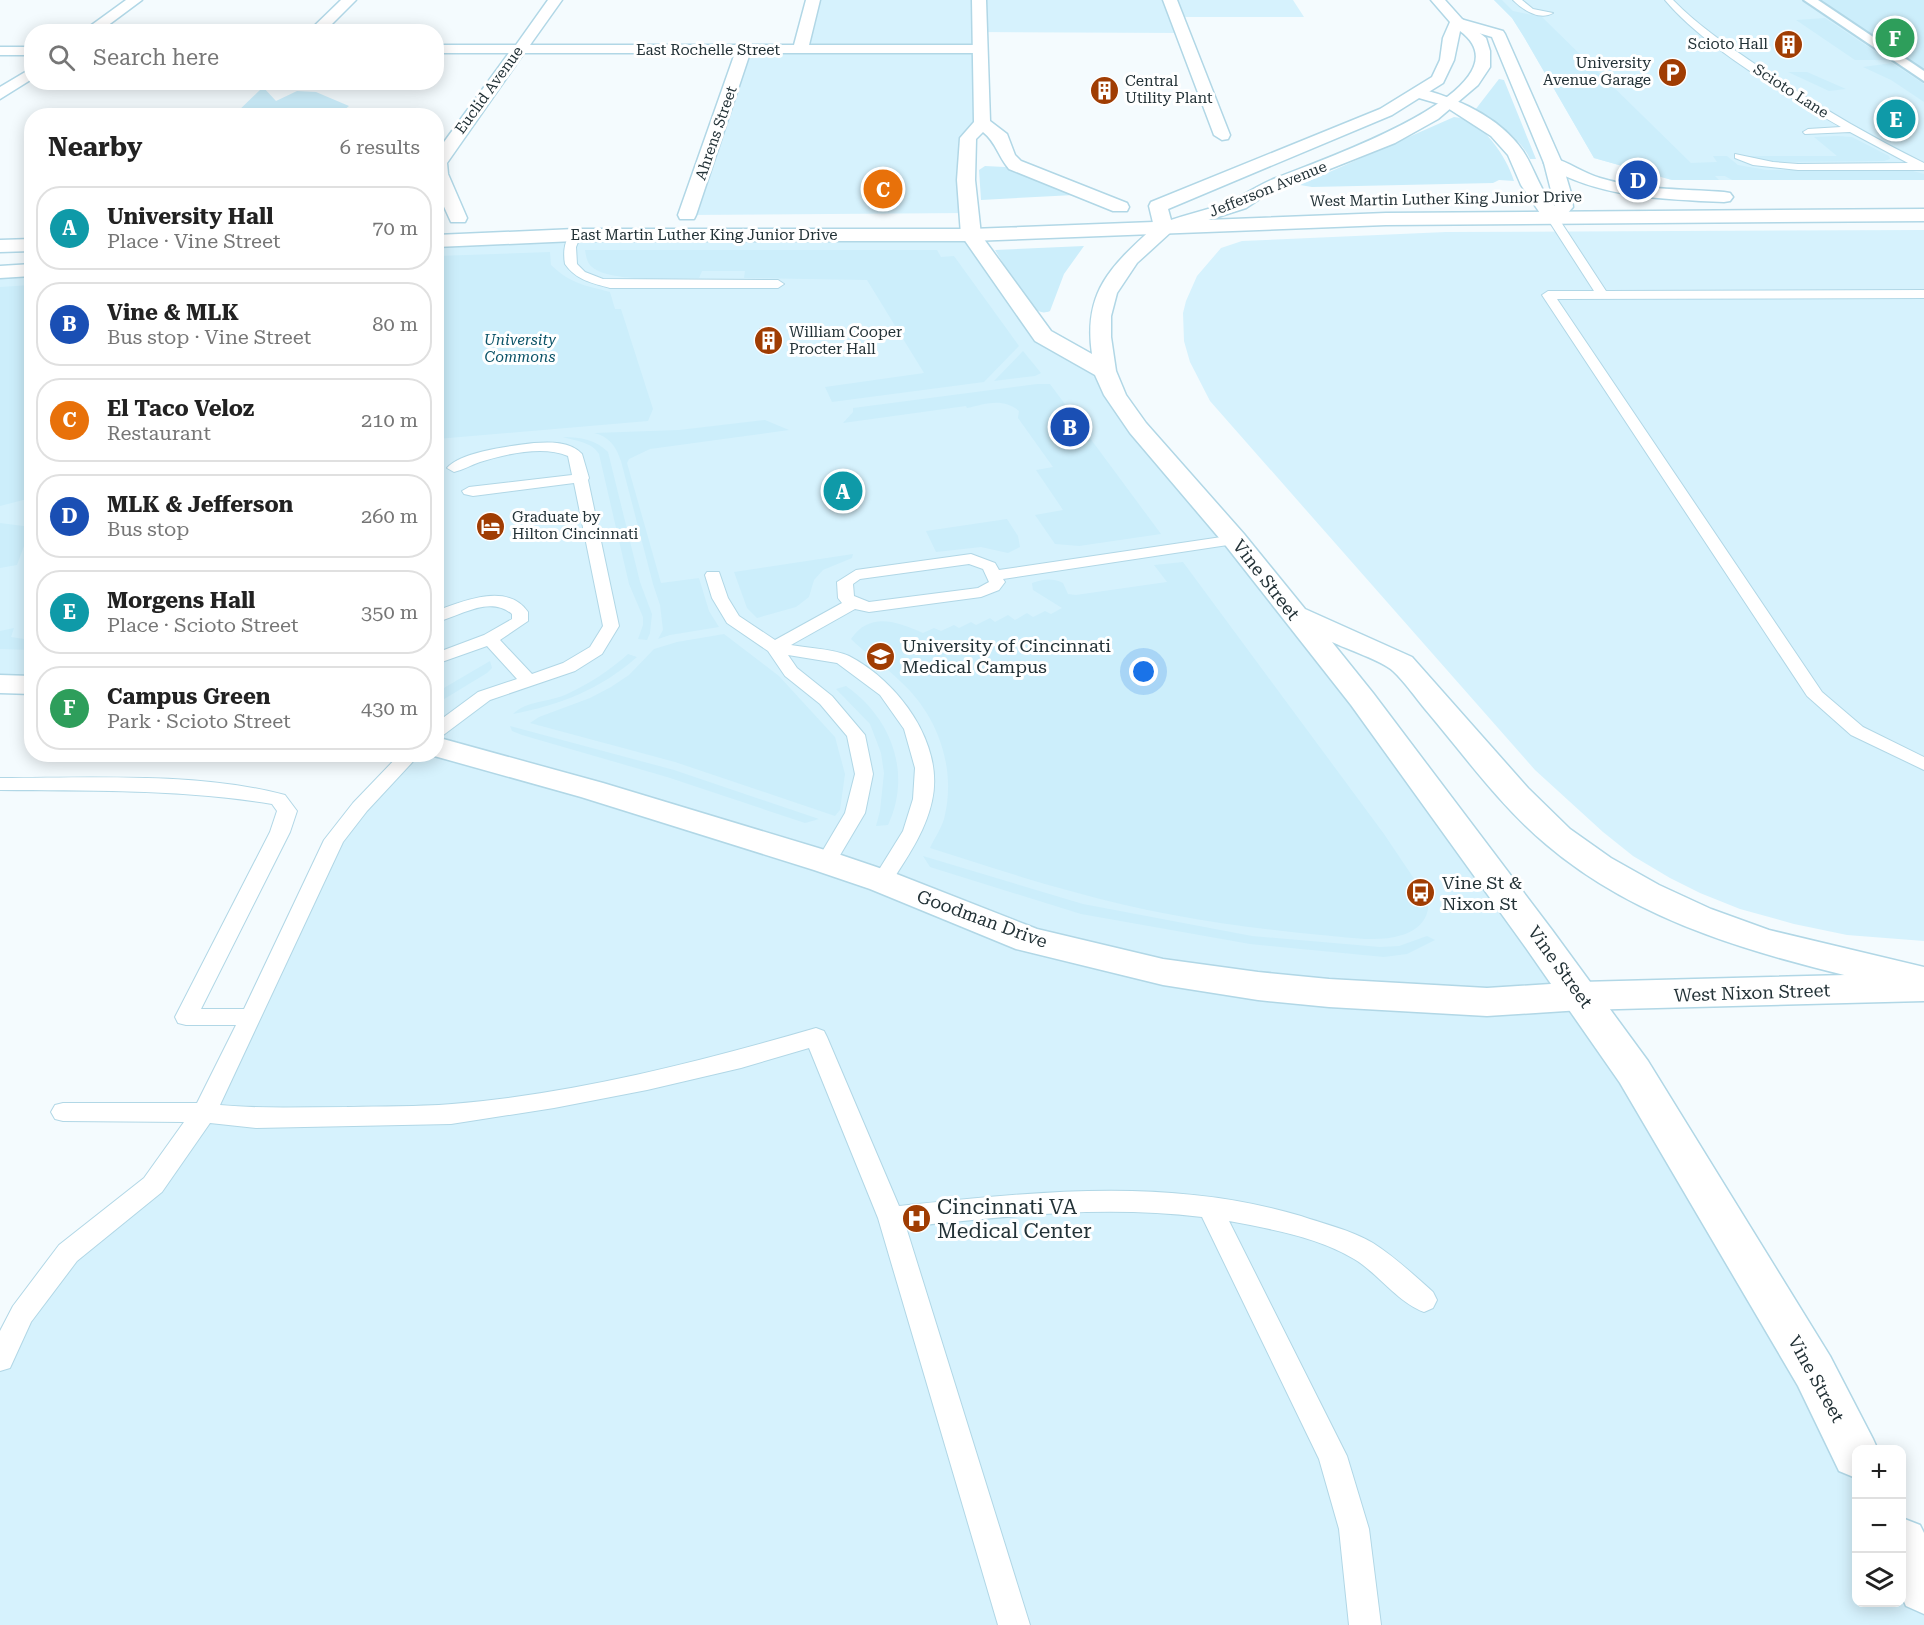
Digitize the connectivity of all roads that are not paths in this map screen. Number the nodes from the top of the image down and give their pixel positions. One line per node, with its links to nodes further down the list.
1 (135, 0): 13 (street)
2 (349, 0): 14 (street)
3 (555, 0): 16 (street, Euclid Avenue)
4 (813, 0): 18 (street)
5 (979, 0): 19 (street)
6 (1170, 0): 30 (street)
7 (1438, 0): 12 (street, Jefferson Avenue)
8 (1517, 0): 11 (lane)
9 (1669, 0): 28 (lane, Scioto Lane)
10 (1809, 0): 22 (street)
11 (1549, 13)
12 (1456, 22): 24 (street, Jefferson Avenue); 26 (street, Jefferson Avenue); 33 (street)
13 (100, 24)
14 (324, 24)
15 (444, 49): 16 (street, East Rochelle Street)
16 (519, 49): 17 (street, East Rochelle Street); 31 (street, Euclid Avenue)
17 (744, 50): 18 (street, East Rochelle Street); 47 (street, Ahrens Street)
18 (800, 50): 19 (street, East Rochelle Street)
19 (979, 50): 27 (street)
20 (0, 51): 21 (street)
21 (24, 51)
22 (1924, 76)
23 (24, 78): 25 (street)
24 (1418, 93): 26 (street); 40 (street, Jefferson Avenue)
25 (0, 94)
26 (1449, 102): 36 (street); 39 (street, Jefferson Avenue)
27 (982, 123): 41 (street); 44 (street)
28 (1851, 129): 29 (lane); 34 (lane, Scioto Lane)
29 (1808, 132)
30 (1222, 135)
31 (444, 155)
32 (1739, 156): 34 (lane)
33 (1553, 163): 37 (street); 37 (street, West Martin Luther King Junior Drive)
34 (1923, 166)
35 (444, 186): 50 (street, Euclid Avenue)
36 (1528, 196): 37 (street, West Martin Luther King Junior Drive); 52 (street)
37 (1565, 196): 52 (street)
38 (1275, 202): 39 (street)
39 (1239, 204): 40 (street); 54 (street, Jefferson Avenue)
40 (1158, 206): 41 (street); 54 (street)
41 (1120, 207): 42 (street)
42 (1075, 209)
43 (989, 212): 44 (street)
44 (967, 213): 45 (street); 56 (street)
45 (947, 214)
46 (663, 215): 47 (street, East Martin Luther King Junior Drive)
47 (687, 215): 48 (street, East Martin Luther King Junior Drive)
48 (710, 215)
49 (1924, 215): 52 (street, West Martin Luther King Junior Drive)
50 (458, 218): 51 (street); 53 (street)
51 (480, 218)
52 (1553, 218): 54 (street, West Martin Luther King Junior Drive); 63 (lane)
53 (444, 219)
54 (1164, 228): 56 (street, West Martin Luther King Junior Drive); 65 (street, Vine Street)
55 (575, 235): 56 (street, East Martin Luther King Junior Drive); 57 (street, East Martin Luther King Junior Drive); 62 (lane)
56 (971, 235): 65 (street)
57 (444, 241)
58 (24, 245): 59 (street)
59 (0, 246)
60 (24, 270): 61 (street)
61 (0, 272)
62 (778, 284)
63 (1602, 294): 64 (lane); 84 (lane)
64 (1924, 294)
65 (1105, 371): 69 (street, Vine Street)
66 (454, 468): 67 (lane)
67 (582, 478): 68 (lane); 78 (lane)
68 (469, 490)
69 (1235, 540): 71 (lane); 73 (street, Vine Street)
70 (713, 575): 76 (lane)
71 (994, 575): 72 (lane); 72 (lane)
72 (853, 603): 76 (lane)
73 (1291, 612): 88 (street); 90 (street, Vine Street)
74 (444, 614): 75 (lane)
75 (490, 639): 77 (lane); 78 (lane)
76 (774, 647): 86 (lane); 87 (lane)
77 (444, 656)
78 (528, 680): 81 (lane)
79 (0, 684): 80 (street)
80 (24, 686)
81 (444, 726)
82 (444, 749): 86 (street, Goodman Drive)
83 (403, 762): 91 (lane)
84 (1924, 764)
85 (0, 784): 91 (lane)
86 (826, 862): 87 (street, Goodman Drive)
87 (882, 881): 90 (street, Goodman Drive)
88 (1924, 981)
89 (1924, 987): 90 (street, West Nixon Street)
90 (1581, 996): 98 (street, Vine Street)
91 (251, 1017): 93 (lane)
92 (63, 1112): 93 (lane)
93 (204, 1113): 95 (lane); 97 (lane)
94 (1210, 1208): 95 (lane); 96 (lane); 102 (lane)
95 (891, 1218): 101 (lane)
96 (1424, 1300)
97 (0, 1359)
98 (1852, 1445)
99 (1906, 1552): 100 (street)
100 (1924, 1588)
101 (1014, 1625)
102 (1365, 1625)

